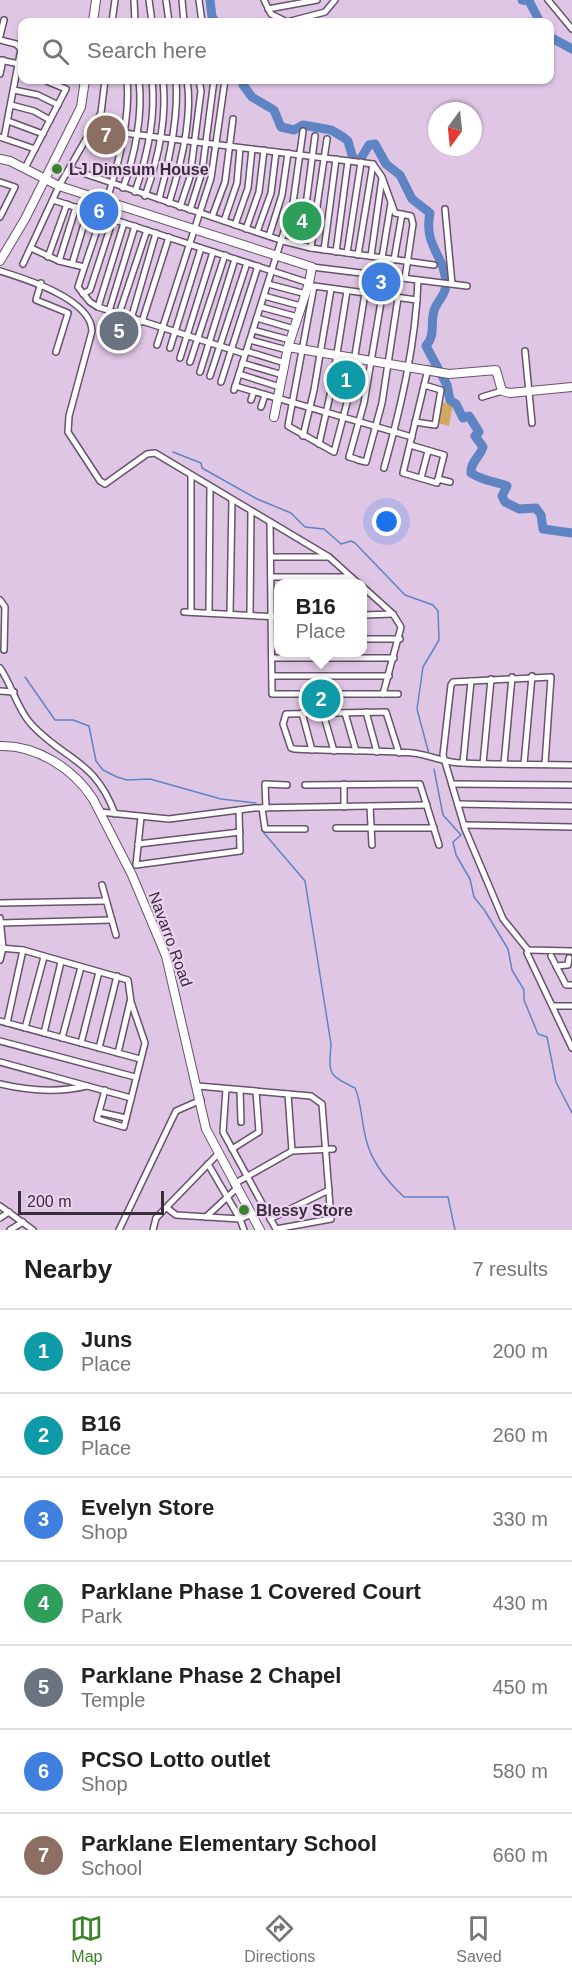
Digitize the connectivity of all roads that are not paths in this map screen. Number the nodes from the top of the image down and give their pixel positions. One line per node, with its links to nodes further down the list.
1 (96, 0): 13 (street)
2 (115, 0): 14 (street)
3 (134, 0): 15 (street)
4 (149, 0): 16 (street)
5 (166, 0): 17 (street)
6 (182, 0): 18 (street)
7 (199, 0): 19 (street)
8 (264, 0): 12 (street)
9 (317, 0): 12 (street)
10 (335, 0): 21 (street)
11 (548, 0): 23 (street)
12 (268, 9): 20 (street)
13 (94, 18)
14 (113, 18)
15 (135, 18)
16 (151, 18)
17 (168, 18)
18 (184, 18)
19 (201, 18)
20 (275, 18)
21 (302, 18)
22 (4, 20): 24 (street)
23 (572, 29)
24 (0, 38): 25 (street)
25 (18, 46)
26 (1, 60): 27 (street); 28 (street)
27 (18, 64)
28 (0, 74)
29 (18, 78): 42 (street)
30 (54, 84): 44 (street)
31 (84, 84): 79 (street)
32 (104, 84): 78 (street)
33 (127, 84): 49 (street)
34 (140, 84): 51 (street)
35 (152, 84): 52 (street)
36 (163, 84): 55 (street)
37 (176, 84): 56 (street)
38 (188, 84): 58 (street)
39 (200, 84): 59 (street)
40 (213, 84): 60 (street)
41 (224, 84): 61 (street)
42 (14, 90): 43 (street); 44 (street)
43 (11, 105): 46 (street); 47 (street)
44 (58, 105): 46 (street)
45 (233, 119): 62 (street)
46 (50, 120): 50 (street)
47 (8, 121): 50 (street); 54 (street)
48 (303, 131): 69 (street)
49 (124, 133): 51 (street); 81 (street)
50 (43, 134): 64 (street)
51 (136, 135): 52 (street); 83 (street)
52 (148, 136): 55 (street); 85 (street)
53 (315, 136): 70 (street)
54 (2, 137): 64 (street)
55 (160, 138): 56 (street); 86 (street)
56 (171, 139): 58 (street); 87 (street)
57 (327, 139): 71 (street)
58 (183, 140): 59 (street); 91 (street)
59 (194, 142): 60 (street); 97 (street)
60 (206, 142): 61 (street); 99 (street)
61 (217, 144): 62 (street); 101 (street)
62 (229, 146): 63 (street); 105 (street)
63 (240, 148): 65 (street); 107 (street)
64 (34, 149): 77 (street)
65 (252, 149): 66 (street); 109 (street)
66 (264, 150): 67 (street); 111 (street)
67 (276, 152): 68 (street); 114 (street)
68 (288, 153): 69 (street); 116 (street)
69 (300, 155): 70 (street); 92 (street)
70 (314, 156): 71 (street); 94 (street)
71 (324, 158): 73 (street); 95 (street)
72 (0, 159): 77 (street)
73 (336, 159): 74 (street); 123 (street)
74 (348, 161): 75 (street); 125 (street)
75 (361, 162): 76 (street); 126 (street)
76 (373, 164): 84 (street); 128 (street)
77 (25, 168): 79 (street)
78 (70, 169): 81 (street); 82 (street)
79 (44, 177): 82 (street); 135 (street)
80 (0, 182): 104 (street)
81 (111, 184): 83 (street); 90 (street)
82 (59, 186): 88 (street); 90 (street)
83 (123, 188): 85 (street)
84 (383, 188): 89 (street); 129 (street)
85 (135, 192): 86 (street)
86 (145, 196): 87 (street)
87 (159, 199): 91 (street)
88 (53, 200): 93 (street); 120 (street)
89 (392, 200): 102 (street); 132 (street)
90 (104, 201): 103 (street); 113 (street)
91 (169, 203): 97 (street)
92 (293, 203): 94 (street); 118 (street)
93 (67, 204): 96 (street); 130 (street)
94 (306, 205): 95 (street)
95 (317, 206): 122 (street)
96 (76, 207): 100 (street); 136 (street)
97 (180, 207): 99 (street)
98 (445, 209): 152 (street)
99 (190, 210): 101 (street)
100 (88, 211): 103 (street); 140 (street)
101 (201, 214): 105 (street); 113 (street)
102 (402, 214): 134 (street); 137 (street)
103 (101, 215): 106 (street); 143 (street)
104 (0, 217)
105 (212, 217): 107 (street)
106 (113, 219): 108 (street); 157 (street)
107 (224, 221): 109 (street)
108 (124, 223): 110 (street); 164 (street)
109 (235, 225): 111 (street)
110 (135, 226): 112 (street); 166 (street)
111 (246, 229): 114 (street)
112 (147, 230): 115 (street); 167 (street)
113 (194, 230): 119 (street); 131 (street)
114 (257, 232): 116 (street)
115 (156, 233): 117 (street); 169 (street)
116 (269, 236): 118 (street)
117 (169, 237): 119 (street); 171 (street)
118 (283, 241): 122 (street); 131 (street)
119 (190, 244): 121 (street); 173 (street)
120 (31, 248): 130 (street); 139 (street)
121 (201, 248): 124 (street); 175 (street)
122 (311, 248): 123 (street)
123 (324, 250): 125 (street)
124 (213, 252): 127 (street); 176 (street)
125 (336, 252): 126 (street)
126 (347, 253): 128 (street)
127 (225, 255): 133 (street); 177 (street)
128 (358, 255): 129 (street)
129 (371, 256): 132 (street)
130 (48, 257): 136 (street)
131 (275, 257): 144 (street); 146 (street)
132 (382, 258): 134 (street)
133 (235, 259): 138 (street); 179 (street)
134 (394, 260): 137 (street)
135 (0, 261)
136 (59, 261): 140 (street)
137 (407, 261): 141 (street); 147 (street)
138 (247, 263): 142 (street); 182 (street)
139 (22, 264)
140 (72, 264): 143 (street)
141 (434, 265)
142 (258, 266): 146 (street); 185 (street)
143 (84, 267): 157 (street)
144 (312, 267): 147 (street); 150 (street)
145 (0, 271): 149 (street)
146 (271, 272): 150 (street); 151 (street)
147 (405, 278): 148 (street)
148 (418, 280): 152 (street); 162 (street)
149 (41, 283): 188 (street); 232 (street)
150 (309, 283): 158 (street)
151 (267, 284): 158 (street); 159 (street)
152 (452, 284): 153 (street)
153 (467, 286)
154 (332, 289): 155 (street); 184 (street); 186 (street)
155 (347, 291): 156 (street); 190 (street)
156 (364, 293): 160 (street); 191 (street)
157 (83, 294): 164 (street)
158 (306, 294): 163 (street)
159 (264, 296): 163 (street); 165 (street)
160 (382, 296): 161 (street); 193 (street)
161 (398, 298): 162 (street); 195 (street)
162 (417, 300): 198 (street)
163 (302, 306): 168 (street)
164 (98, 307): 166 (street)
165 (261, 307): 168 (street); 170 (street)
166 (109, 311): 167 (street)
167 (119, 314): 169 (street)
168 (298, 317): 172 (street)
169 (131, 318): 171 (street)
170 (257, 318): 172 (street); 174 (street)
171 (142, 322): 173 (street)
172 (294, 328): 181 (street)
173 (162, 329): 175 (street); 180 (street)
174 (253, 330): 178 (street); 181 (street)
175 (176, 332): 176 (street); 183 (street)
176 (186, 336): 177 (street); 192 (street)
177 (198, 339): 179 (street); 194 (street)
178 (250, 340): 181 (street); 189 (street)
179 (208, 343): 182 (street); 200 (street)
180 (157, 345)
181 (289, 346): 184 (street); 197 (street)
182 (219, 347): 185 (street); 203 (street)
183 (170, 348)
184 (303, 349): 186 (street); 215 (street)
185 (231, 350): 189 (street); 204 (street)
186 (320, 351): 190 (street); 217 (street)
187 (525, 351): 210 (street)
188 (56, 352)
189 (246, 353): 196 (street); 197 (street)
190 (337, 354): 191 (street); 218 (street)
191 (354, 356): 193 (street); 220 (street)
192 (180, 358)
193 (371, 359): 195 (street); 221 (street)
194 (190, 362)
195 (389, 362): 198 (street); 224 (street)
196 (242, 363): 201 (street); 202 (street)
197 (285, 363): 202 (street)
198 (407, 364): 199 (street); 225 (street)
199 (431, 370): 205 (street); 208 (street)
200 (200, 372)
201 (239, 374): 206 (street); 209 (street)
202 (283, 375): 206 (street)
203 (210, 376)
204 (221, 382)
205 (424, 385): 222 (street); 222 (street)
206 (280, 387): 213 (street)
207 (572, 387): 210 (street)
208 (502, 391): 210 (street); 212 (street)
209 (254, 392): 211 (street); 214 (street)
210 (529, 392): 223 (street)
211 (265, 395): 213 (street); 216 (street)
212 (482, 397)
213 (278, 399): 215 (street); 219 (street)
214 (251, 400)
215 (293, 404): 217 (street); 226 (street)
216 (261, 407)
217 (310, 408): 218 (street); 226 (street)
218 (326, 413): 220 (street); 228 (street)
219 (274, 417)
220 (343, 417): 221 (street); 228 (street)
221 (360, 422): 224 (street); 224 (street)
222 (415, 422): 227 (street)
223 (532, 423)
224 (376, 426): 225 (street)
225 (394, 432): 227 (street); 231 (street)
226 (303, 436): 228 (street)
227 (412, 436): 229 (street)
228 (319, 444)
229 (410, 445): 230 (street); 233 (street)
230 (428, 450): 233 (street); 234 (street)
231 (384, 468)
232 (191, 475): 236 (street); 251 (street)
233 (421, 478): 234 (street)
234 (438, 479): 235 (street)
235 (450, 482)
236 (210, 486): 237 (street); 252 (street)
237 (232, 500): 238 (street); 253 (street)
238 (251, 512): 239 (street); 255 (street)
239 (270, 522): 240 (street); 241 (street)
240 (271, 557): 241 (street); 242 (street)
241 (329, 557): 243 (street)
242 (271, 577): 243 (street); 248 (street)
243 (351, 577): 244 (street)
244 (353, 579)
245 (367, 590): 247 (street)
246 (367, 594): 247 (street)
247 (371, 594): 254 (street)
248 (271, 598): 257 (street)
249 (0, 600): 261 (street)
250 (184, 612): 251 (street)
251 (191, 612): 252 (street)
252 (209, 613): 253 (street)
253 (230, 613): 255 (street)
254 (393, 614): 256 (street); 260 (street)
255 (250, 615): 257 (street)
256 (367, 615)
257 (271, 617): 258 (street)
258 (272, 638): 262 (street)
259 (367, 639): 260 (street)
260 (400, 639): 263 (street)
261 (4, 650)
262 (272, 658): 263 (street); 266 (street)
263 (394, 658): 265 (street)
264 (0, 668): 272 (street)
265 (389, 675): 266 (street); 273 (street)
266 (272, 676): 273 (street)
267 (532, 676): 268 (street); 289 (street); 290 (street)
268 (512, 677): 269 (street); 288 (street)
269 (491, 679): 270 (street); 287 (street)
270 (471, 681): 285 (street); 286 (street)
271 (0, 691): 272 (street)
272 (14, 692): 305 (street)
273 (383, 694): 274 (street)
274 (398, 694)
275 (366, 712): 278 (street); 283 (street); 284 (street)
276 (302, 713): 277 (street); 280 (street); 280 (street)
277 (323, 713): 278 (street); 281 (street)
278 (345, 713): 282 (street)
279 (0, 746): 304 (street, Navarro Road)
280 (312, 750): 281 (street)
281 (334, 751): 282 (street)
282 (356, 751): 283 (street)
283 (377, 752): 284 (street)
284 (399, 753): 285 (street)
285 (445, 760): 286 (street); 293 (street)
286 (463, 764): 287 (street)
287 (483, 764): 288 (street)
288 (504, 764): 289 (street)
289 (524, 764): 290 (street)
290 (545, 764): 291 (street)
291 (572, 765)
292 (344, 784): 295 (street); 299 (street); 301 (street)
293 (452, 784): 296 (street); 297 (street)
294 (287, 785): 302 (street)
295 (306, 785)
296 (572, 785)
297 (458, 804): 300 (street); 307 (street)
298 (370, 806): 299 (street); 301 (street); 310 (street)
299 (427, 806): 311 (street)
300 (572, 806)
301 (344, 807): 302 (street)
302 (264, 808): 303 (street); 312 (street)
303 (239, 810): 306 (street); 313 (street)
304 (99, 812): 305 (street); 355 (street, Navarro Road)
305 (115, 814): 306 (street)
306 (141, 818): 314 (street)
307 (464, 825): 308 (street); 325 (street)
308 (572, 827)
309 (336, 828): 310 (street)
310 (371, 828): 311 (street); 315 (street)
311 (434, 828): 316 (street)
312 (305, 829)
313 (240, 832): 314 (street); 314 (street)
314 (138, 844)
315 (372, 845)
316 (439, 845)
317 (102, 885): 318 (street)
318 (106, 901): 319 (street); 320 (street)
319 (0, 903)
320 (112, 920): 321 (street); 322 (street)
321 (0, 921): 323 (street)
322 (116, 935)
323 (1, 948): 324 (street); 330 (street)
324 (23, 950): 328 (street); 341 (street)
325 (572, 951)
326 (527, 953): 338 (street)
327 (551, 956): 332 (street)
328 (44, 957): 331 (street); 342 (street)
329 (568, 958): 332 (street)
330 (0, 960)
331 (61, 962): 333 (street); 343 (street)
332 (556, 966): 336 (street)
333 (81, 967): 334 (street); 344 (street)
334 (99, 972): 335 (street); 346 (street)
335 (117, 976): 337 (street); 347 (street)
336 (572, 985)
337 (130, 1002): 349 (street); 350 (street)
338 (553, 1006): 339 (street); 348 (street)
339 (572, 1006)
340 (0, 1021): 341 (street)
341 (7, 1023): 342 (street)
342 (25, 1028): 343 (street)
343 (44, 1033): 344 (street)
344 (62, 1038): 346 (street)
345 (0, 1041): 352 (street)
346 (81, 1043): 347 (street)
347 (99, 1048): 349 (street)
348 (572, 1048)
349 (118, 1053): 350 (street)
350 (140, 1059): 352 (street)
351 (0, 1062): 354 (street)
352 (135, 1077): 361 (street)
353 (0, 1084): 354 (street)
354 (88, 1086): 357 (street)
355 (198, 1086): 356 (street); 362 (street, Navarro Road)
356 (226, 1089): 358 (street); 364 (street)
357 (105, 1090): 361 (street); 361 (street)
358 (240, 1090): 359 (street); 363 (street)
359 (256, 1091): 360 (street); 364 (street)
360 (288, 1094): 365 (street); 366 (street)
361 (131, 1098)
362 (201, 1100): 367 (street, Navarro Road); 384 (street)
363 (241, 1122)
364 (232, 1149): 369 (street)
365 (329, 1149): 366 (street); 371 (street)
366 (292, 1151): 369 (street)
367 (218, 1154): 368 (street); 370 (street, Navarro Road)
368 (208, 1164): 372 (street); 374 (street)
369 (247, 1177): 370 (street); 380 (street)
370 (236, 1186): 372 (street); 376 (street, Navarro Road)
371 (329, 1190): 380 (street); 380 (street)
372 (226, 1195): 377 (street); 379 (street)
373 (0, 1206): 375 (street)
374 (167, 1208): 377 (street); 385 (street)
375 (9, 1212): 378 (street); 381 (street)
376 (252, 1214): 379 (street); 387 (street, Navarro Road)
377 (206, 1216): 379 (street)
378 (0, 1218)
379 (240, 1219): 386 (street)
380 (270, 1219)
381 (22, 1222): 382 (street); 383 (street)
382 (10, 1230)
383 (33, 1230)
384 (119, 1230)
385 (153, 1230)
386 (244, 1230)
387 (260, 1230)

